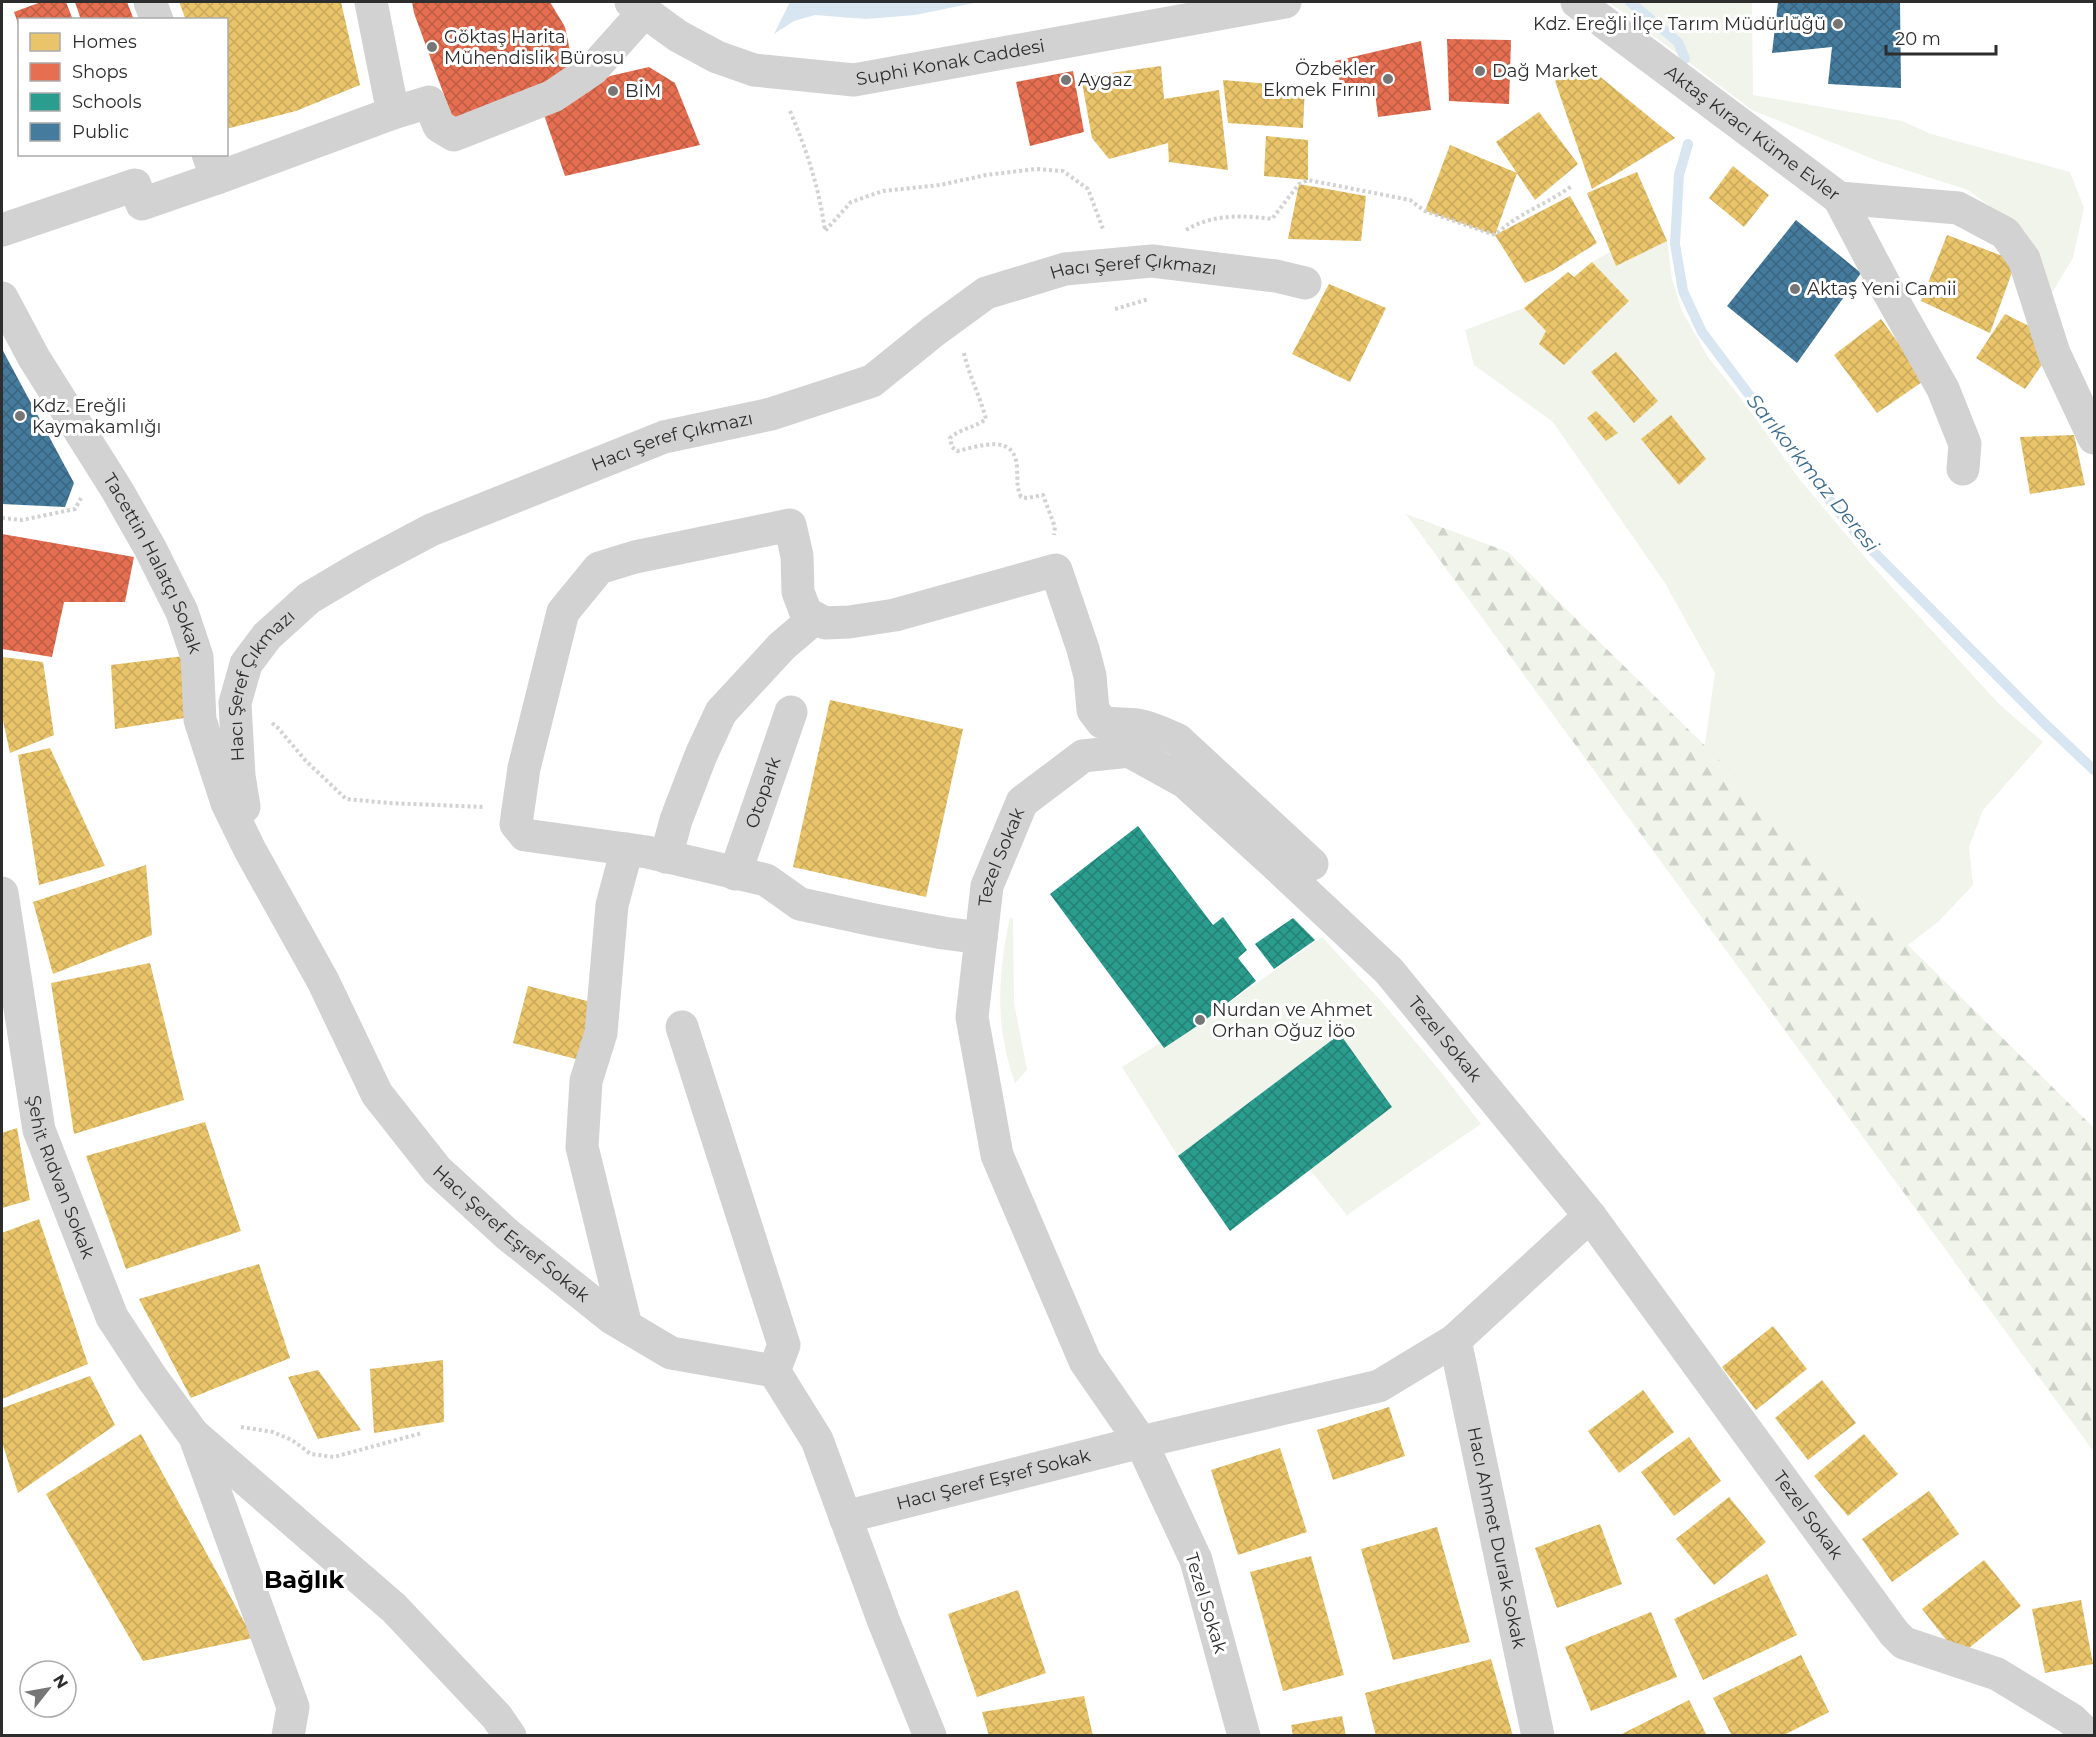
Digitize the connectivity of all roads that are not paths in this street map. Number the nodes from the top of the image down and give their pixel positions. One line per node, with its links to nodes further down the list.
1 (150, 2): 6 (street)
2 (370, 2): 7 (street)
3 (1285, 2): 5 (street, Suphi Konak Caddesi)
4 (1577, 2): 9 (street, Aktaş Kıracı Küme Evler)
5 (638, 7): 7 (street)
6 (156, 18)
7 (393, 112): 8 (street)
8 (212, 166): 10 (street)
9 (1839, 198): 13 (street, Aktaş Kıracı Küme Evler); 14 (street)
10 (2, 230)
11 (1305, 283): 18 (street, Hacı Şeref Çıkmazı)
12 (2, 298): 18 (street, Tacettin Halatçı Sokak)
13 (2094, 438)
14 (1964, 469)
15 (815, 618): 17 (street); 19 (street); 20 (street)
16 (791, 712): 21 (street, Otopark)
17 (627, 849): 19 (street); 26 (street)
18 (250, 850): 26 (street, Hacı Şeref Eşref Sokak)
19 (666, 857): 21 (street)
20 (1312, 864)
21 (735, 874): 23 (street)
22 (2, 893): 29 (street, Şehit Rıdvan Sokak)
23 (981, 938): 25 (street, Tezel Sokak); 30 (street, Tezel Sokak)
24 (682, 1027): 28 (street)
25 (1590, 1216): 27 (street); 37 (street, Tezel Sokak)
26 (626, 1326): 28 (street, Hacı Şeref Eşref Sokak)
27 (1455, 1340): 30 (street); 36 (street, Hacı Ahmet Durak Sokak)
28 (774, 1371): 31 (street)
29 (193, 1434): 32 (street); 33 (street)
30 (1141, 1442): 31 (street, Hacı Şeref Eşref Sokak); 35 (street, Tezel Sokak)
31 (845, 1517): 34 (street)
32 (288, 1736)
33 (510, 1736)
34 (930, 1736)
35 (1244, 1736)
36 (1538, 1736)
37 (2089, 1736)

